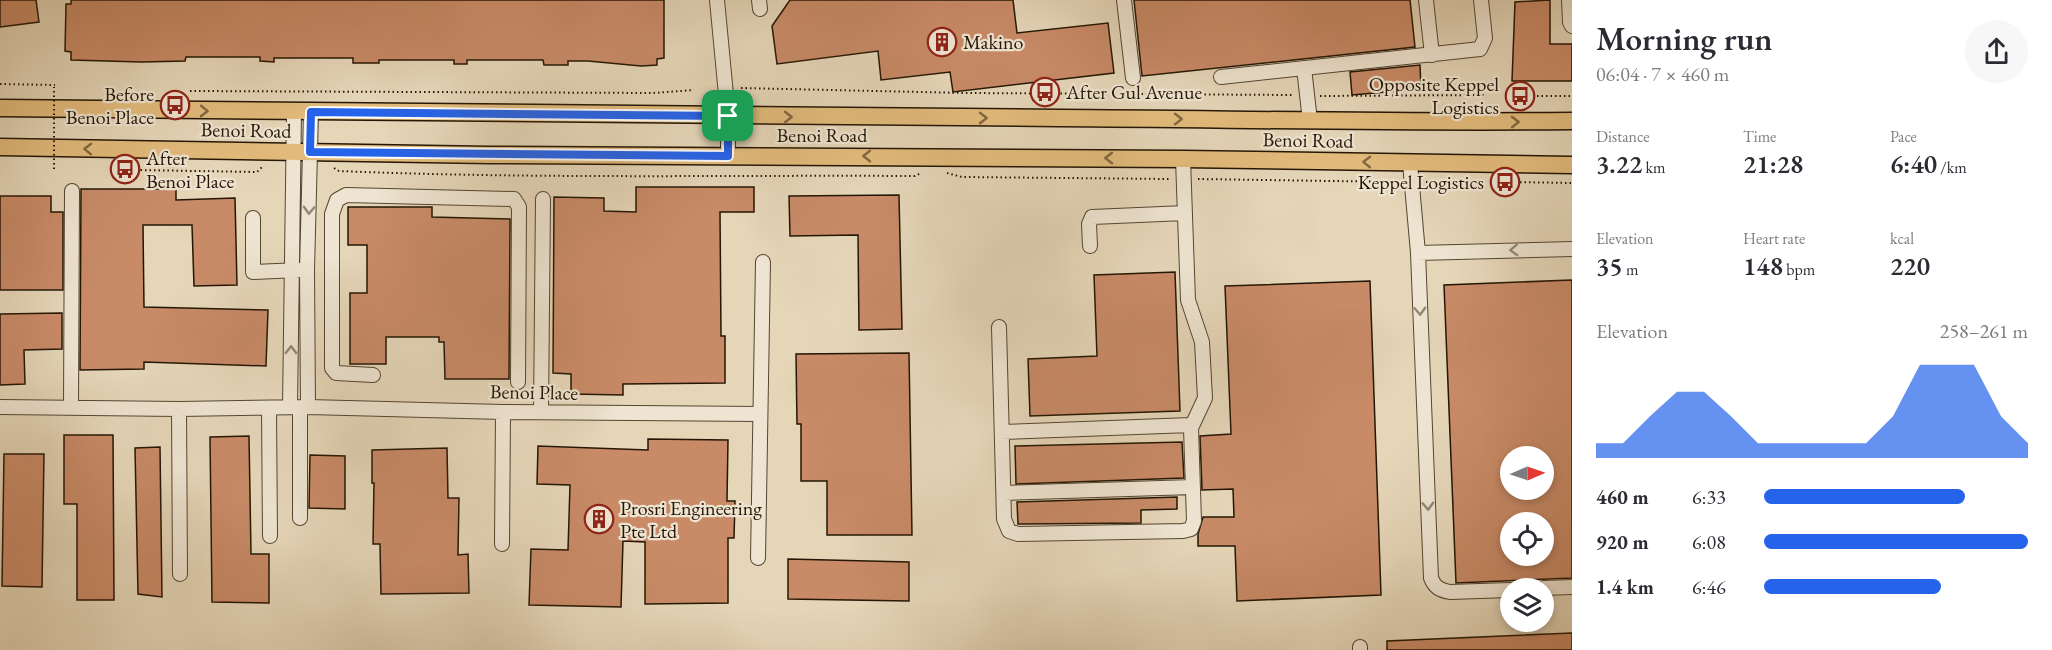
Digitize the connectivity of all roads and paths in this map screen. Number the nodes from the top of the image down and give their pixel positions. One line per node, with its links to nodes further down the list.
1 (717, 0): 22 (street)
2 (1124, 0): 10 (street)
3 (1426, 0): 7 (street)
4 (1481, 0): 7 (street)
5 (1569, 0): 6 (street)
6 (1572, 26)
7 (1432, 55): 8 (street)
8 (1304, 68): 9 (street); 15 (street)
9 (1221, 77)
10 (1133, 78)
11 (0, 84): 33 (path, bridge)
12 (741, 88): 15 (path)
13 (694, 90): 14 (path)
14 (190, 91)
15 (1307, 95): 16 (path); 23 (street)
16 (1485, 95)
17 (1528, 96): 18 (path)
18 (1572, 96)
19 (0, 108): 20 (main road, Benoi Road, one-way to 20)
20 (294, 112): 21 (main road, Benoi Road); 26 (street)
21 (311, 112): 22 (main road, Benoi Road); 26 (street)
22 (728, 116): 23 (main road, Benoi Road, one-way to 23); 27 (street)
23 (1310, 121): 24 (main road, Benoi Road, one-way to 24)
24 (1572, 121)
25 (0, 147): 26 (main road, Benoi Road, one-way to 25)
26 (302, 152): 27 (main road, Benoi Road); 50 (street); 51 (street, one-way to 51)
27 (728, 156): 28 (main road, Benoi Road, one-way to 27)
28 (1183, 159): 30 (main road, Benoi Road, one-way to 28); 37 (street)
29 (266, 163): 34 (path)
30 (1410, 163): 31 (main road, Benoi Road); 40 (street)
31 (1572, 165)
32 (332, 166): 35 (path)
33 (54, 169)
34 (136, 170)
35 (925, 171)
36 (943, 172): 37 (path)
37 (1184, 179): 40 (path); 44 (street)
38 (1480, 182): 40 (path)
39 (1511, 182): 41 (path)
40 (1412, 183): 48 (street)
41 (1572, 183)
42 (72, 191): 59 (street)
43 (543, 200): 64 (street)
44 (1185, 213): 46 (street); 66 (street)
45 (254, 218): 50 (street)
46 (1090, 246)
47 (1572, 249): 48 (street, one-way to 48)
48 (1418, 253): 77 (street, one-way to 77)
49 (763, 262): 65 (street)
50 (291, 270): 51 (street); 53 (street)
51 (307, 270): 54 (street)
52 (333, 291): 54 (street); 56 (street); 57 (street)
53 (291, 292): 54 (street); 60 (street, one-way to 53)
54 (307, 292): 60 (street)
55 (999, 327): 67 (street)
56 (372, 375)
57 (518, 381)
58 (0, 407): 59 (street, Benoi Place)
59 (71, 407): 62 (street, Benoi Place)
60 (300, 407): 61 (street, Benoi Place); 63 (street, Benoi Place); 70 (street)
61 (269, 408): 62 (street, Benoi Place); 71 (street)
62 (179, 409): 74 (street)
63 (503, 412): 64 (street, Benoi Place); 72 (street)
64 (541, 412): 65 (street, Benoi Place)
65 (760, 414): 73 (street)
66 (1191, 425): 67 (street); 68 (street)
67 (1002, 432): 69 (street)
68 (1193, 487): 69 (street); 69 (street)
69 (1004, 493)
70 (300, 518)
71 (270, 536)
72 (502, 544)
73 (758, 558)
74 (180, 574)
75 (1572, 587): 76 (street)
76 (1554, 588)
77 (1500, 590)

